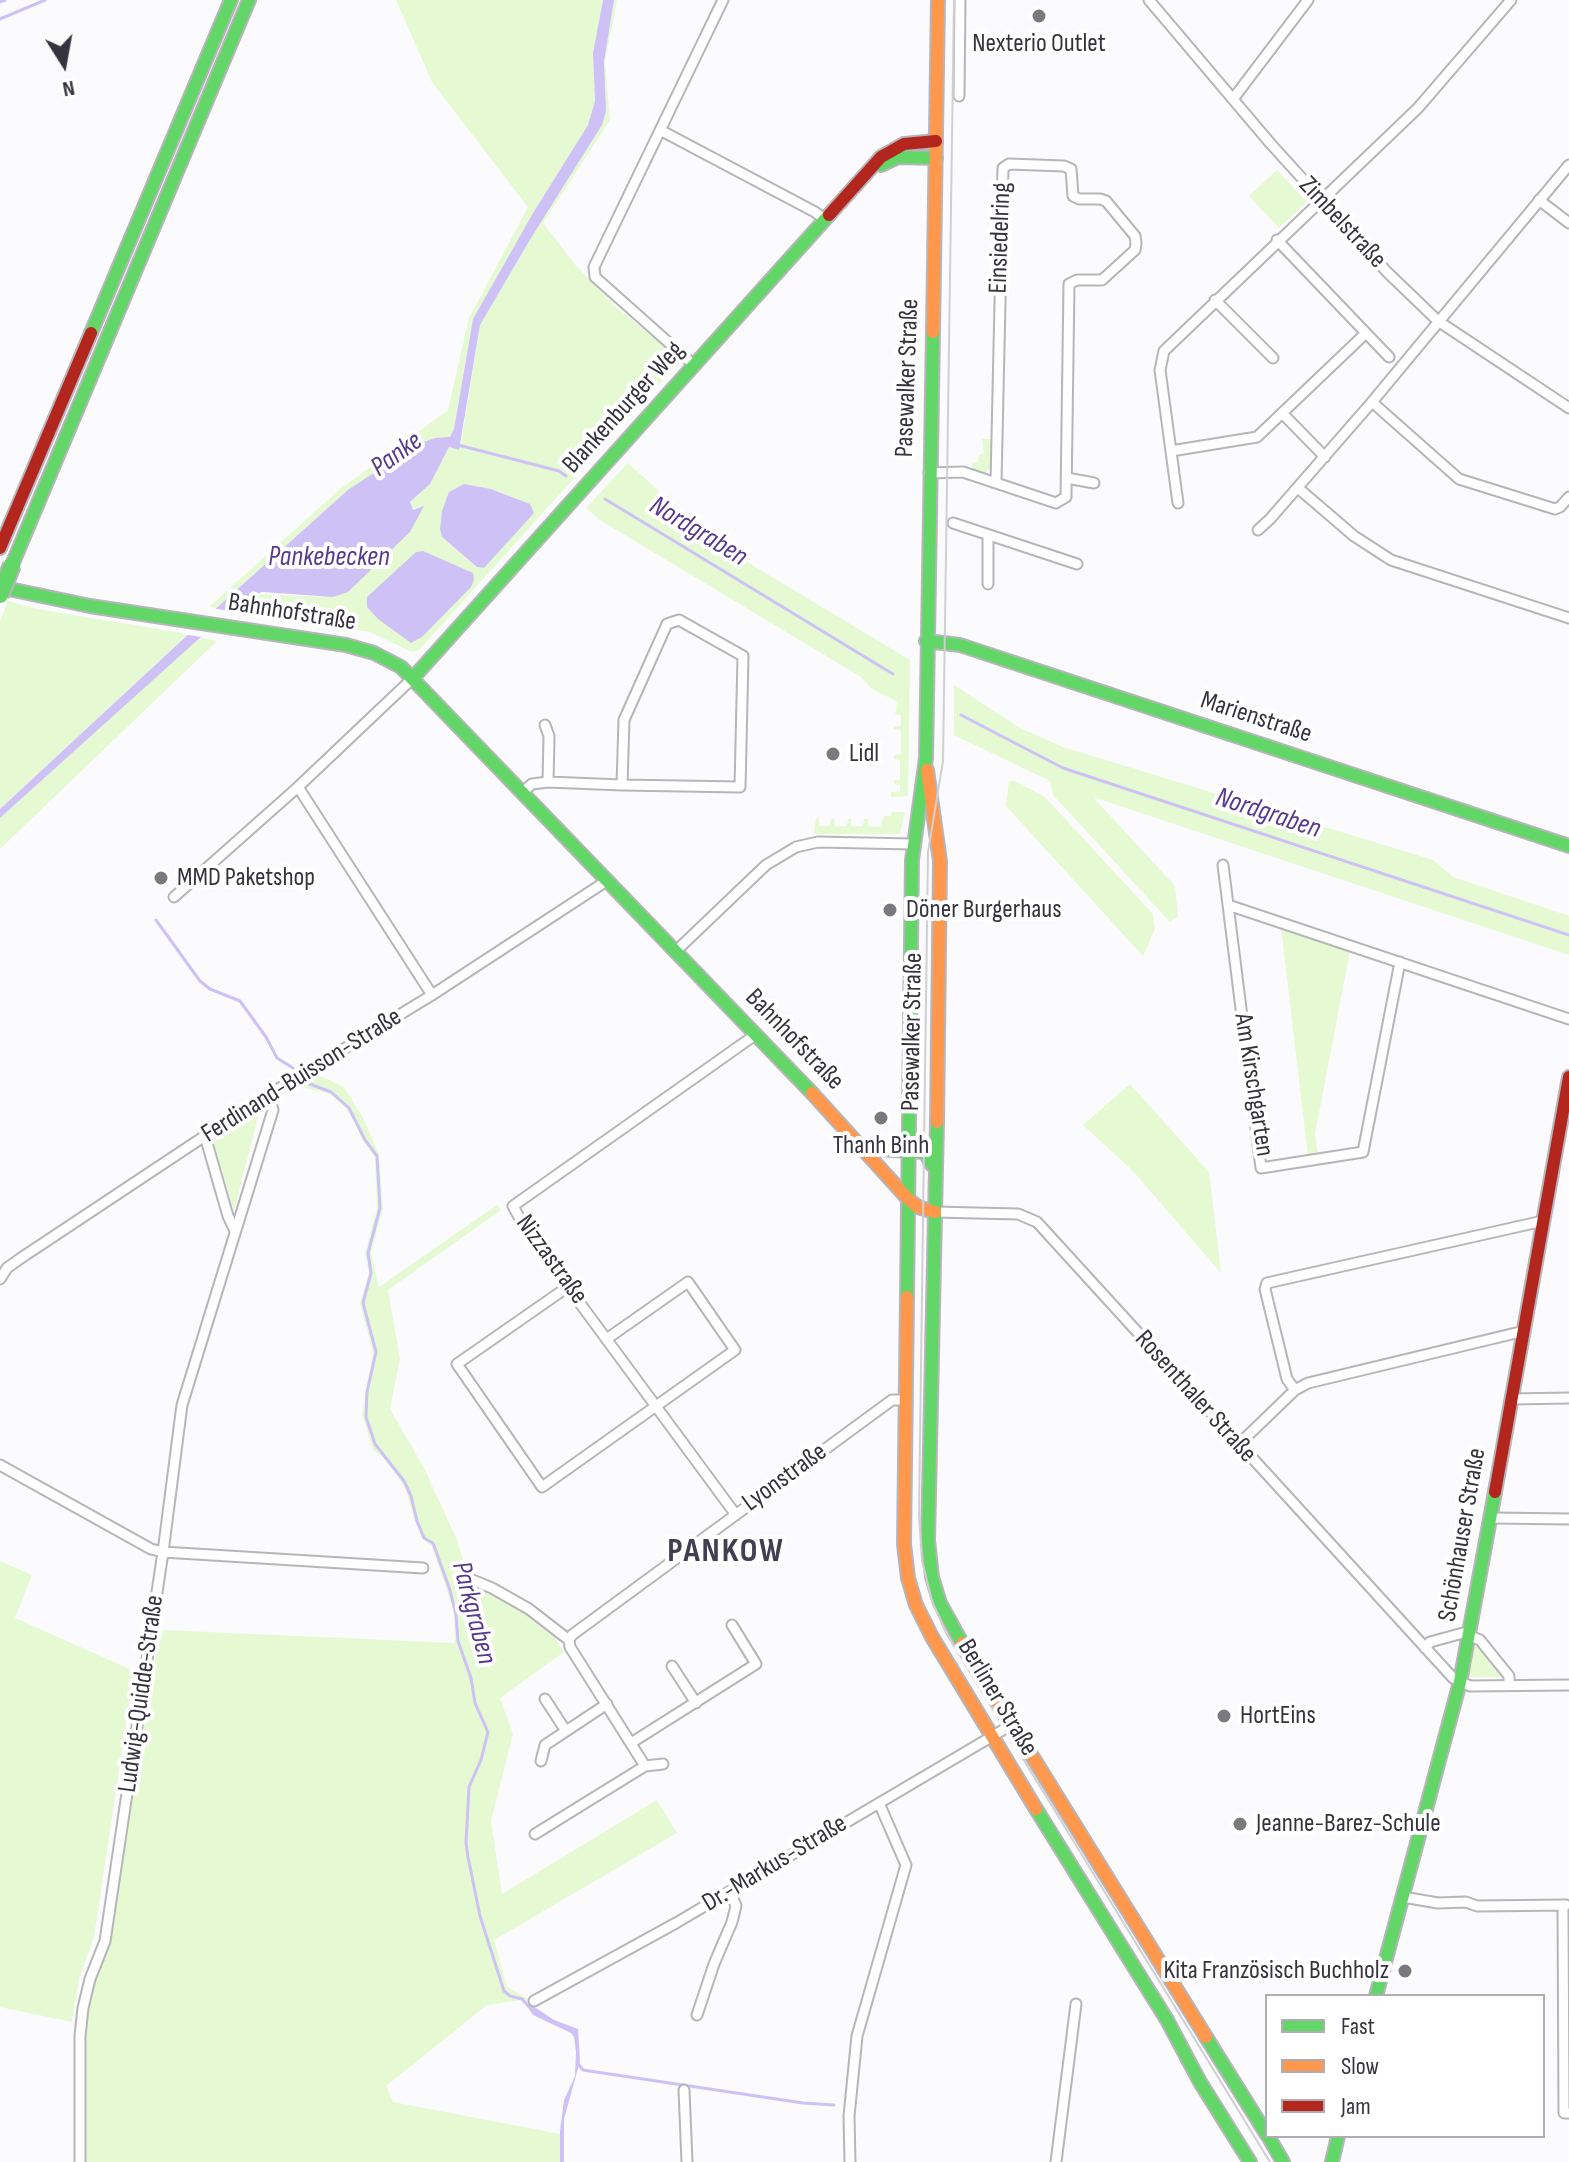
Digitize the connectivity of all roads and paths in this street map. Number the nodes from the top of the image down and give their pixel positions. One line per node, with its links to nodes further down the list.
1 (231, 0): 40 (main road)
2 (249, 0): 44 (main road, bridge)
3 (723, 0): 11 (street)
4 (938, 0): 12 (main road, Pasewalker Straße)
5 (960, 0): 9 (street)
6 (1149, 0): 10 (street, Zimbelstraße)
7 (1308, 0): 10 (street)
8 (1511, 0): 14 (street)
9 (959, 96)
10 (1233, 99): 14 (street, Zimbelstraße)
11 (660, 130): 16 (street); 24 (street)
12 (936, 149): 16 (main road, Blankenburger Weg); 30 (main road, Pasewalker Straße)
13 (1569, 165): 15 (street)
14 (1320, 200): 18 (street); 20 (street, Zimbelstraße)
15 (1539, 200): 17 (street); 20 (street)
16 (826, 220): 24 (main road, Blankenburger Weg)
17 (1569, 223)
18 (1277, 240): 19 (street); 21 (street)
19 (1215, 300): 23 (street); 28 (street)
20 (1438, 321): 25 (street); 26 (street, Zimbelstraße)
21 (1366, 333): 22 (street); 27 (street)
22 (1389, 357)
23 (1273, 358)
24 (695, 366): 47 (main road, Blankenburger Weg)
25 (1372, 402): 29 (street); 35 (street)
26 (1569, 408)
27 (1282, 413): 28 (street); 29 (street)
28 (1171, 451): 36 (street)
29 (1325, 457): 34 (street)
30 (929, 473): 32 (street); 46 (main road, Pasewalker Straße)
31 (1067, 478): 32 (street); 32 (street, Einsiedelring); 33 (street)
32 (996, 482)
33 (1094, 483)
34 (1298, 488): 38 (street); 45 (street)
35 (1569, 497)
36 (1178, 503)
37 (953, 523): 39 (street)
38 (1258, 530)
39 (988, 535): 41 (street); 42 (street)
40 (0, 548)
41 (1077, 564)
42 (988, 584)
43 (0, 587): 47 (main road, Bahnhofstraße)
44 (0, 595)
45 (1569, 618)
46 (926, 641): 49 (main road, Pasewalker Straße); 56 (main road, Marienstraße)
47 (413, 678): 52 (street); 53 (main road, Bahnhofstraße)
48 (545, 725): 50 (street)
49 (926, 758): 54 (main road, Pasewalker Straße); 55 (main road, Pasewalker Straße)
50 (548, 782): 51 (street); 53 (street)
51 (622, 785): 51 (street)
52 (298, 787): 59 (street); 65 (street)
53 (524, 791): 58 (main road, Bahnhofstraße)
54 (939, 842): 55 (main road); 64 (main road, Pasewalker Straße)
55 (912, 844): 61 (street); 63 (main road, Pasewalker Straße)
56 (1569, 846)
57 (1223, 865): 60 (street, Am Kirschgarten)
58 (608, 880): 61 (main road, Bahnhofstraße); 65 (street, Ferdinand-Buisson-Straße)
59 (174, 897)
60 (1228, 905): 62 (street); 62 (street, Am Kirschgarten)
61 (676, 951): 67 (main road, Bahnhofstraße)
62 (1400, 962): 66 (street)
63 (911, 990): 64 (main road); 72 (main road, Pasewalker Straße)
64 (937, 991): 73 (main road, Pasewalker Straße)
65 (432, 995): 69 (street, Ferdinand-Buisson-Straße)
66 (1569, 1019)
67 (755, 1035): 71 (main road, Bahnhofstraße); 79 (street, Nizzastraße)
68 (1569, 1077): 76 (main road, Schönhauser Straße)
69 (269, 1094): 70 (street, Ferdinand-Buisson-Straße); 77 (street, Ludwig-Quidde-Straße)
70 (205, 1136): 77 (street); 78 (street, Ferdinand-Buisson-Straße)
71 (864, 1148): 72 (main road); 74 (main road, Bahnhofstraße)
72 (909, 1150): 73 (main road); 74 (main road, Pasewalker Straße)
73 (934, 1172): 75 (main road, Pasewalker Straße)
74 (908, 1199): 75 (main road); 85 (main road, Berliner Straße)
75 (935, 1212): 87 (street, Rosenthaler Straße); 106 (main road, Berliner Straße)
76 (1543, 1221): 80 (main road, Schönhauser Straße); 82 (street)
77 (235, 1231): 92 (street, Ludwig-Quidde-Straße)
78 (0, 1279)
79 (569, 1286): 81 (street, Nizzastraße); 86 (street)
80 (1524, 1331): 82 (street); 84 (main road, Schönhauser Straße)
81 (608, 1338): 86 (street, Nizzastraße); 86 (street)
82 (1295, 1390): 87 (street)
83 (1569, 1398): 84 (street)
84 (1512, 1399): 90 (main road, Schönhauser Straße)
85 (906, 1400): 89 (street, Lyonstraße); 108 (main road, Berliner Straße)
86 (657, 1405): 89 (street, Nizzastraße)
87 (1238, 1445): 98 (street, Rosenthaler Straße)
88 (0, 1465): 92 (street)
89 (736, 1515): 97 (street, Lyonstraße)
90 (1492, 1518): 91 (street); 96 (main road, Schönhauser Straße)
91 (1569, 1519)
92 (163, 1552): 93 (street); 128 (street, Ludwig-Quidde-Straße)
93 (423, 1568)
94 (470, 1579): 97 (street)
95 (732, 1625): 104 (street)
96 (1470, 1636): 98 (street); 100 (main road, Schönhauser Straße); 101 (street)
97 (569, 1640): 105 (street)
98 (1425, 1648): 100 (street, Rosenthaler Straße)
99 (672, 1666): 104 (street)
100 (1460, 1682): 101 (street); 116 (main road, Schönhauser Straße)
101 (1509, 1685): 102 (street)
102 (1569, 1685)
103 (545, 1699): 107 (street)
104 (696, 1703): 109 (street)
105 (607, 1704): 107 (street); 109 (street)
106 (1013, 1724): 108 (street, Dr.-Markus-Straße); 125 (main road, Berliner Straße)
107 (566, 1731): 110 (street)
108 (991, 1737): 113 (street, Dr.-Markus-Straße); 132 (main road, Berliner Straße)
109 (631, 1743): 112 (street)
110 (541, 1761)
111 (663, 1764): 112 (street)
112 (645, 1766): 114 (street)
113 (879, 1803): 115 (street, Dr.-Markus-Straße); 130 (street)
114 (535, 1834)
115 (730, 1891): 119 (street, Dr.-Markus-Straße); 122 (street)
116 (1403, 1897): 117 (street); 118 (main road, Schönhauser Straße)
117 (1566, 1905): 120 (street)
118 (1377, 1994)
119 (534, 2001)
120 (1566, 2002): 124 (street)
121 (1076, 2004): 131 (street)
122 (697, 2015)
123 (684, 2090): 129 (street)
124 (1569, 2113)
125 (1265, 2132)
126 (1269, 2138): 133 (main road, Berliner Straße)
127 (1338, 2138): 134 (main road)
128 (80, 2162)
129 (687, 2162)
130 (850, 2162)
131 (1056, 2162)
132 (1250, 2162)
133 (1283, 2162)
134 (1332, 2162)

